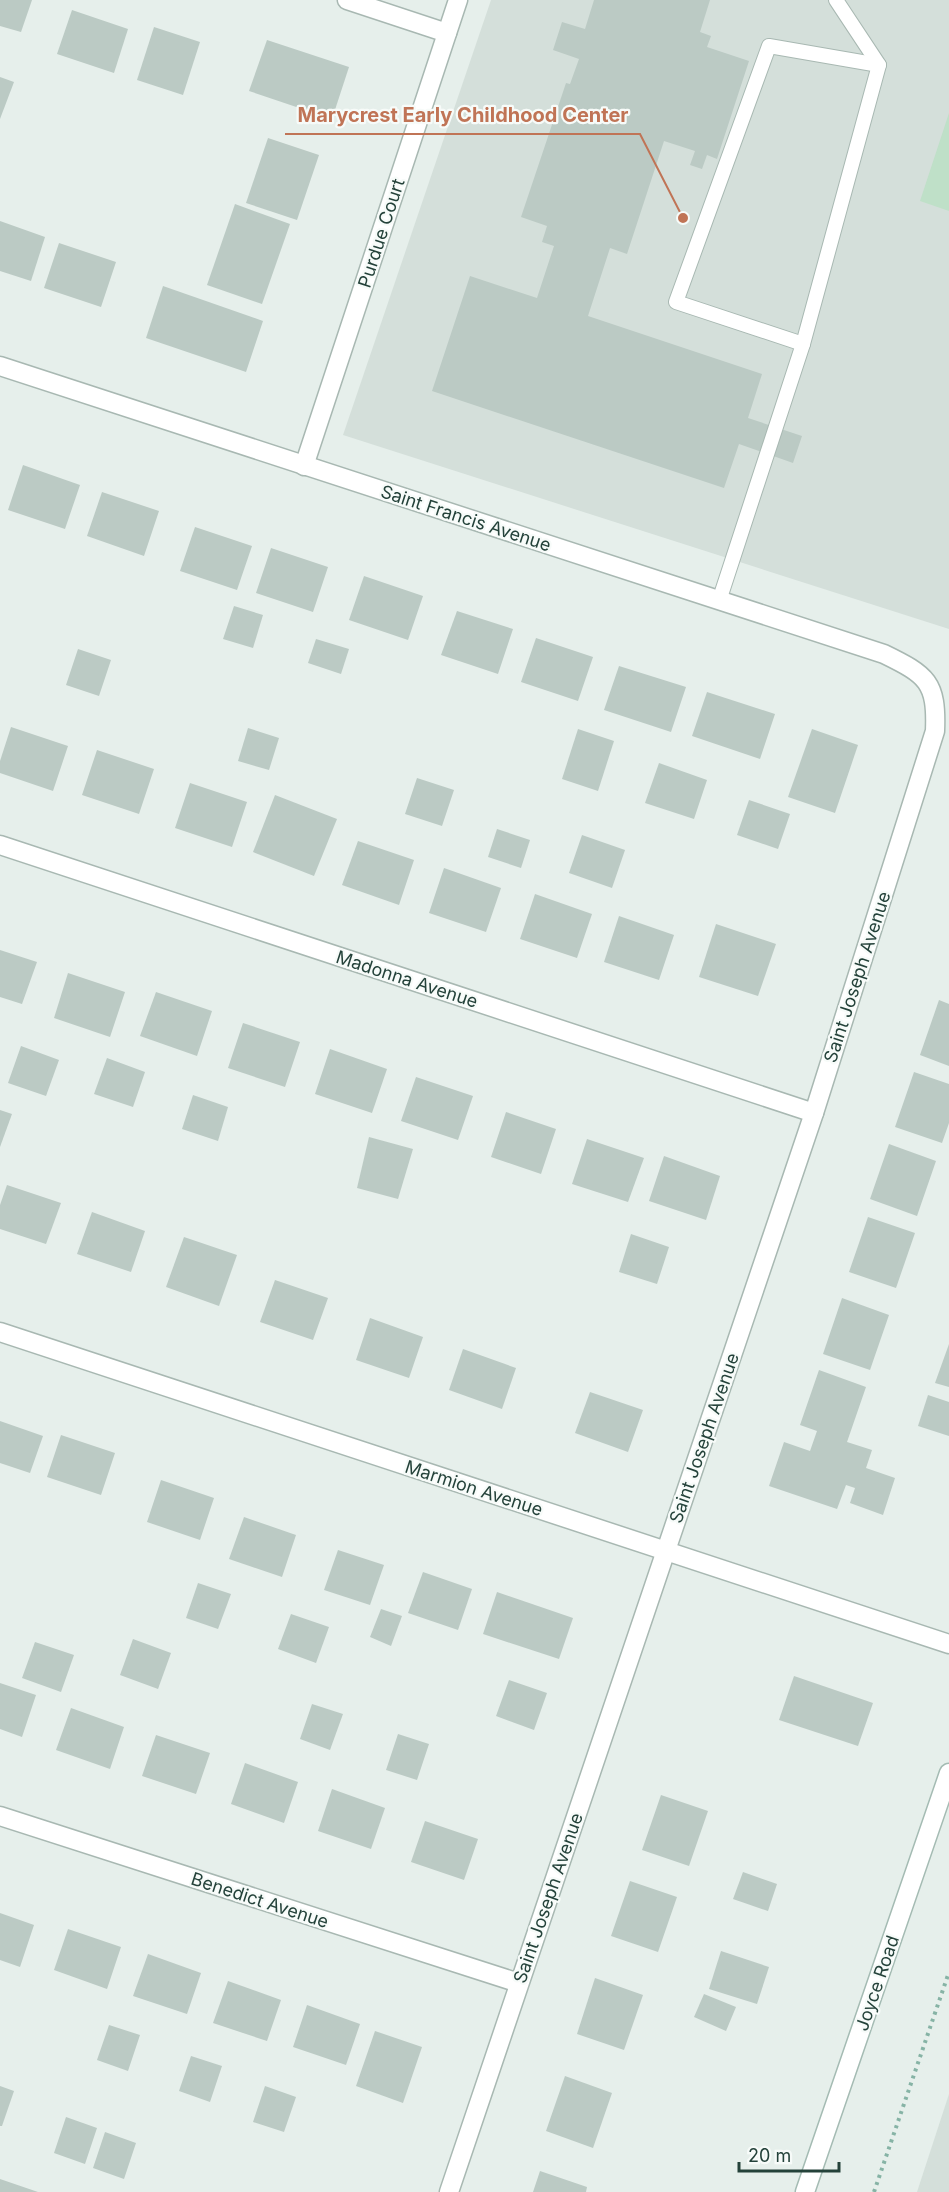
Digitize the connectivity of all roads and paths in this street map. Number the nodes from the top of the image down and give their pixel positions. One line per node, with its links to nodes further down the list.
1 (347, 0): 4 (street)
2 (458, 0): 4 (street, Purdue Court)
3 (836, 0): 5 (lane)
4 (447, 33): 8 (street, Purdue Court)
5 (879, 65): 6 (lane); 6 (lane)
6 (802, 344): 9 (lane)
7 (0, 366): 8 (street, Saint Francis Avenue)
8 (304, 466): 9 (street, Saint Francis Avenue)
9 (719, 601): 10 (street, Saint Francis Avenue)
10 (927, 680): 12 (street, Saint Joseph Avenue)
11 (0, 845): 12 (street, Madonna Avenue)
12 (814, 1113): 14 (street, Saint Joseph Avenue)
13 (0, 1332): 14 (street, Marmion Avenue)
14 (666, 1552): 15 (street, Marmion Avenue); 19 (street, Saint Joseph Avenue)
15 (949, 1644)
16 (949, 1773): 21 (street, Joyce Road)
17 (0, 1816): 19 (street, Benedict Avenue)
18 (949, 1972): 22 (path)
19 (519, 1983): 20 (street, Saint Joseph Avenue)
20 (449, 2192)
21 (805, 2192)
22 (874, 2192)

